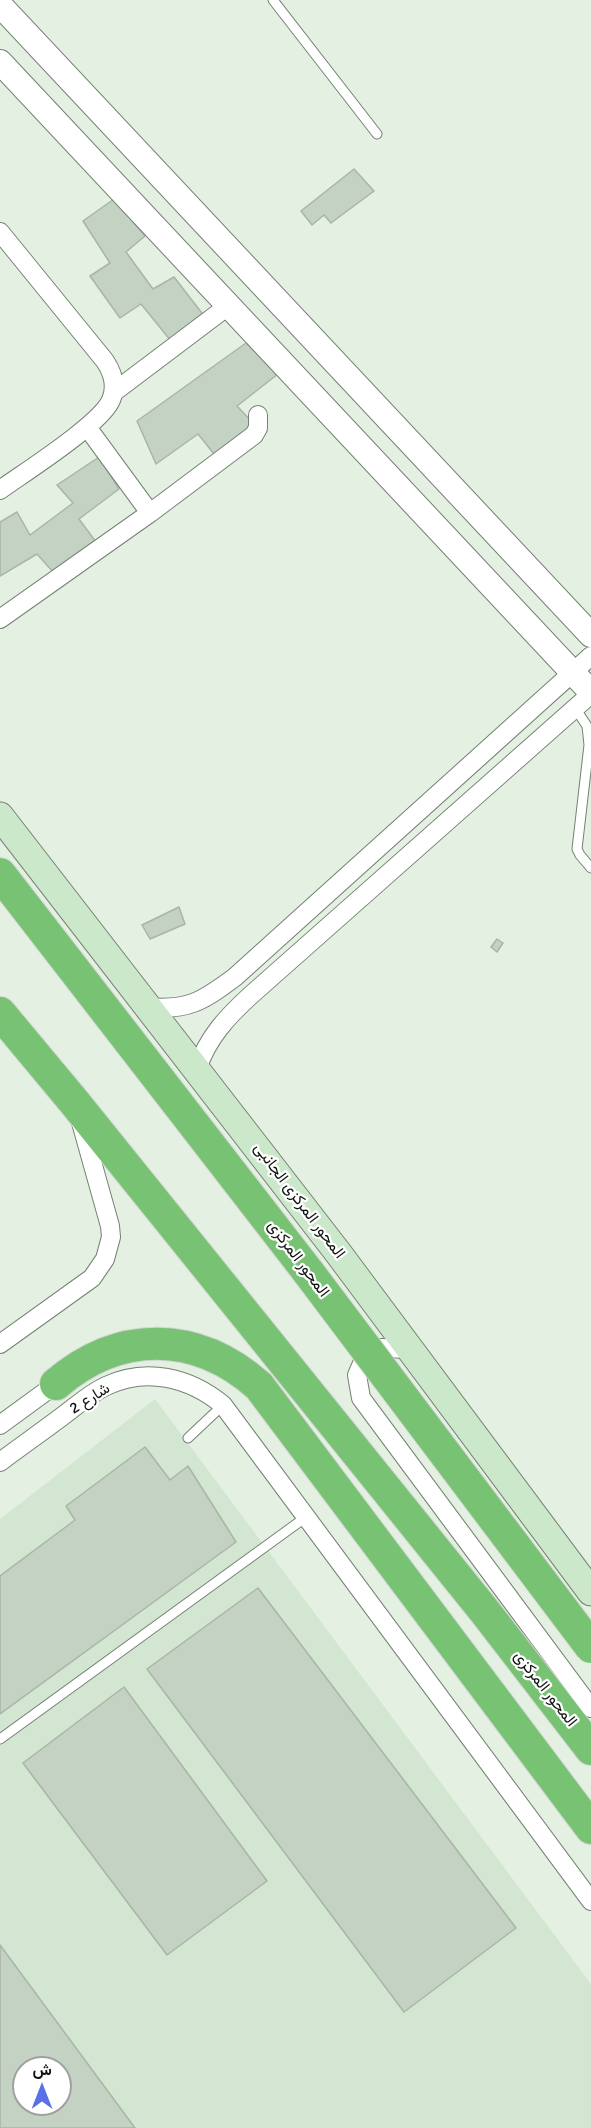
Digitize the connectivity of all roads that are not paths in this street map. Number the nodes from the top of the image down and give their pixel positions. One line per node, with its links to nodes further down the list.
1 (273, 0): 4 (lane)
2 (0, 6): 5 (street)
3 (0, 62): 6 (street)
4 (377, 134)
5 (168, 185): 6 (street); 8 (street)
6 (138, 210): 9 (street)
7 (0, 232): 11 (street)
8 (213, 235): 9 (street); 17 (street)
9 (182, 256): 10 (street)
10 (228, 306): 11 (street); 19 (street)
11 (114, 392): 13 (street)
12 (258, 415): 15 (street)
13 (87, 427): 14 (street); 15 (street)
14 (0, 490)
15 (150, 513): 16 (street)
16 (0, 619)
17 (591, 635)
18 (591, 656): 19 (street)
19 (573, 672): 20 (street); 24 (street)
20 (586, 698): 22 (lane); 25 (street)
21 (0, 816): 26 (main road, المحور المركزى الجانبى)
22 (591, 868)
23 (0, 874): 39 (highway, المحور المركزى, bridge)
24 (235, 977): 25 (street); 26 (street)
25 (251, 995): 28 (street)
26 (147, 1007): 28 (main road, المحور المركزى الجانبى)
27 (0, 1013): 29 (highway, المحور المركزى)
28 (197, 1069): 31 (main road, المحور المركزى الجانبى)
29 (75, 1103): 30 (street); 42 (highway, المحور المركزى)
30 (0, 1344)
31 (411, 1349): 38 (main road, المحور المركزى الجانبى); 40 (street)
32 (56, 1384): 34 (street, شارع 2); 43 (highway)
33 (223, 1405): 35 (lane); 36 (street, شارع 2); 37 (street)
34 (0, 1425)
35 (188, 1438)
36 (0, 1462)
37 (306, 1517): 41 (lane); 44 (street)
38 (588, 1582)
39 (591, 1647)
40 (591, 1708)
41 (0, 1739)
42 (591, 1749)
43 (591, 1828)
44 (591, 1901)

